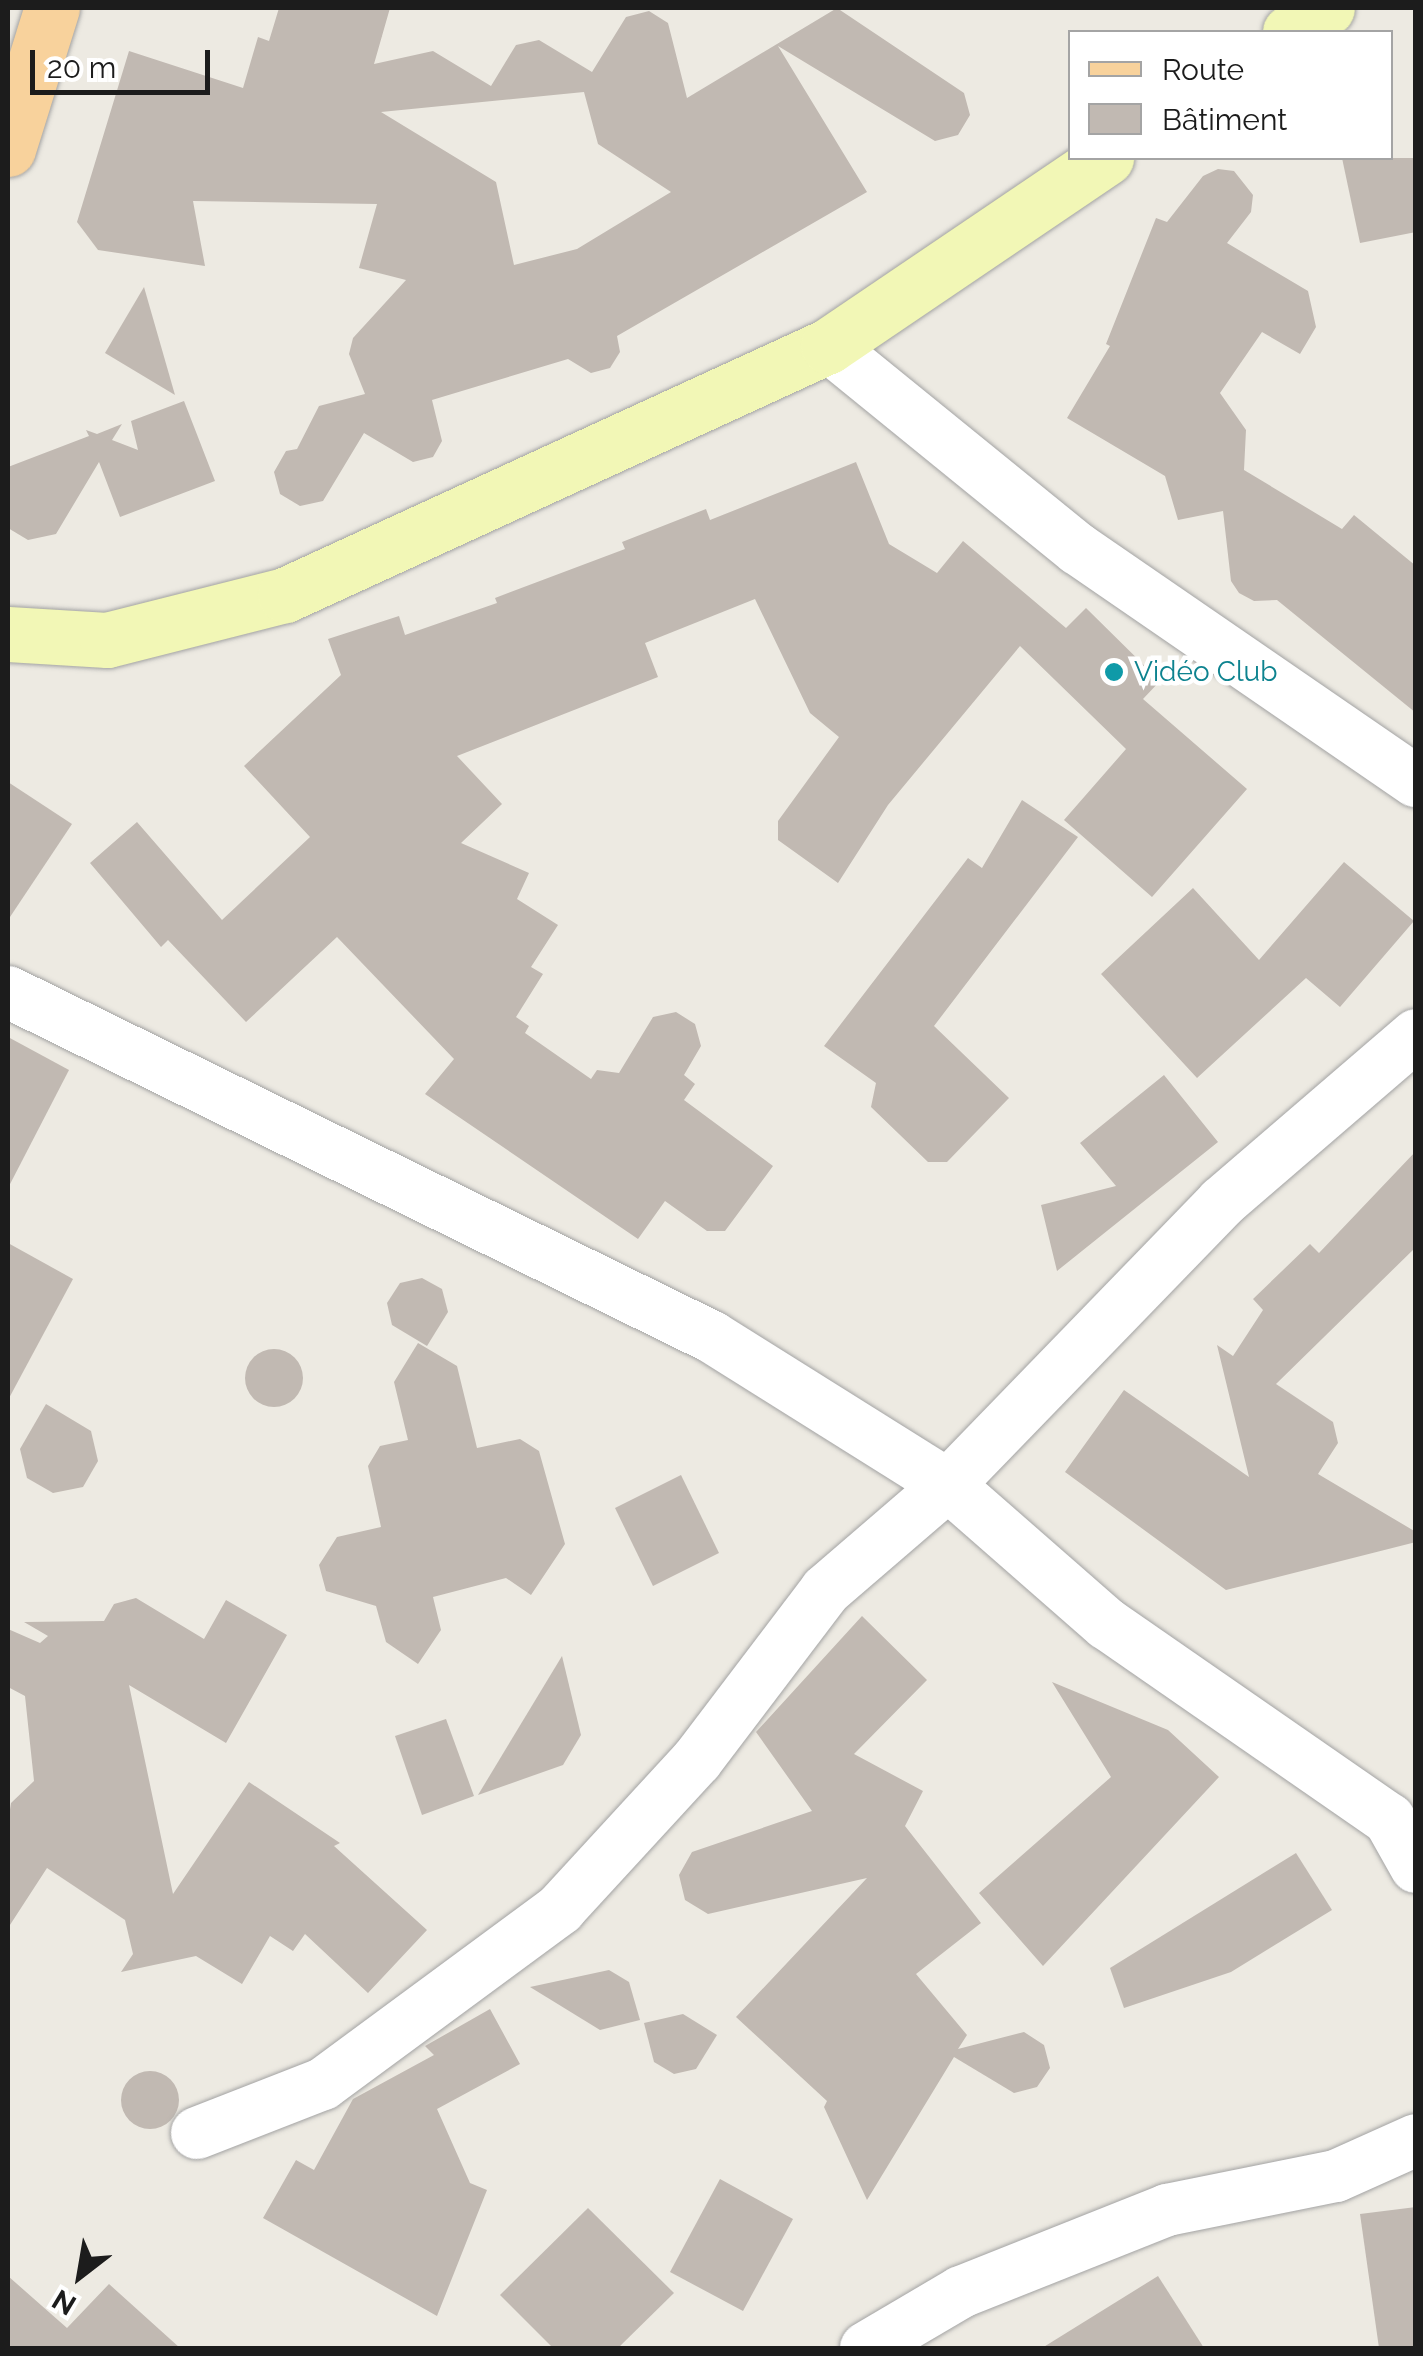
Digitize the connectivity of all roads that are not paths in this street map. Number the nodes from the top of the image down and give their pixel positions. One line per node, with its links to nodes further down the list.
1 (52, 8): 4 (main road)
2 (1327, 8): 3 (street)
3 (1293, 30)
4 (8, 149)
5 (1103, 160): 6 (street)
6 (828, 346): 7 (street); 8 (street)
7 (8, 634)
8 (1416, 781)
9 (8, 992): 11 (street)
10 (1416, 1035): 11 (street)
11 (948, 1485): 12 (street); 13 (street)
12 (1416, 1867)
13 (197, 2133)
14 (1416, 2140): 15 (street)
15 (866, 2348)

